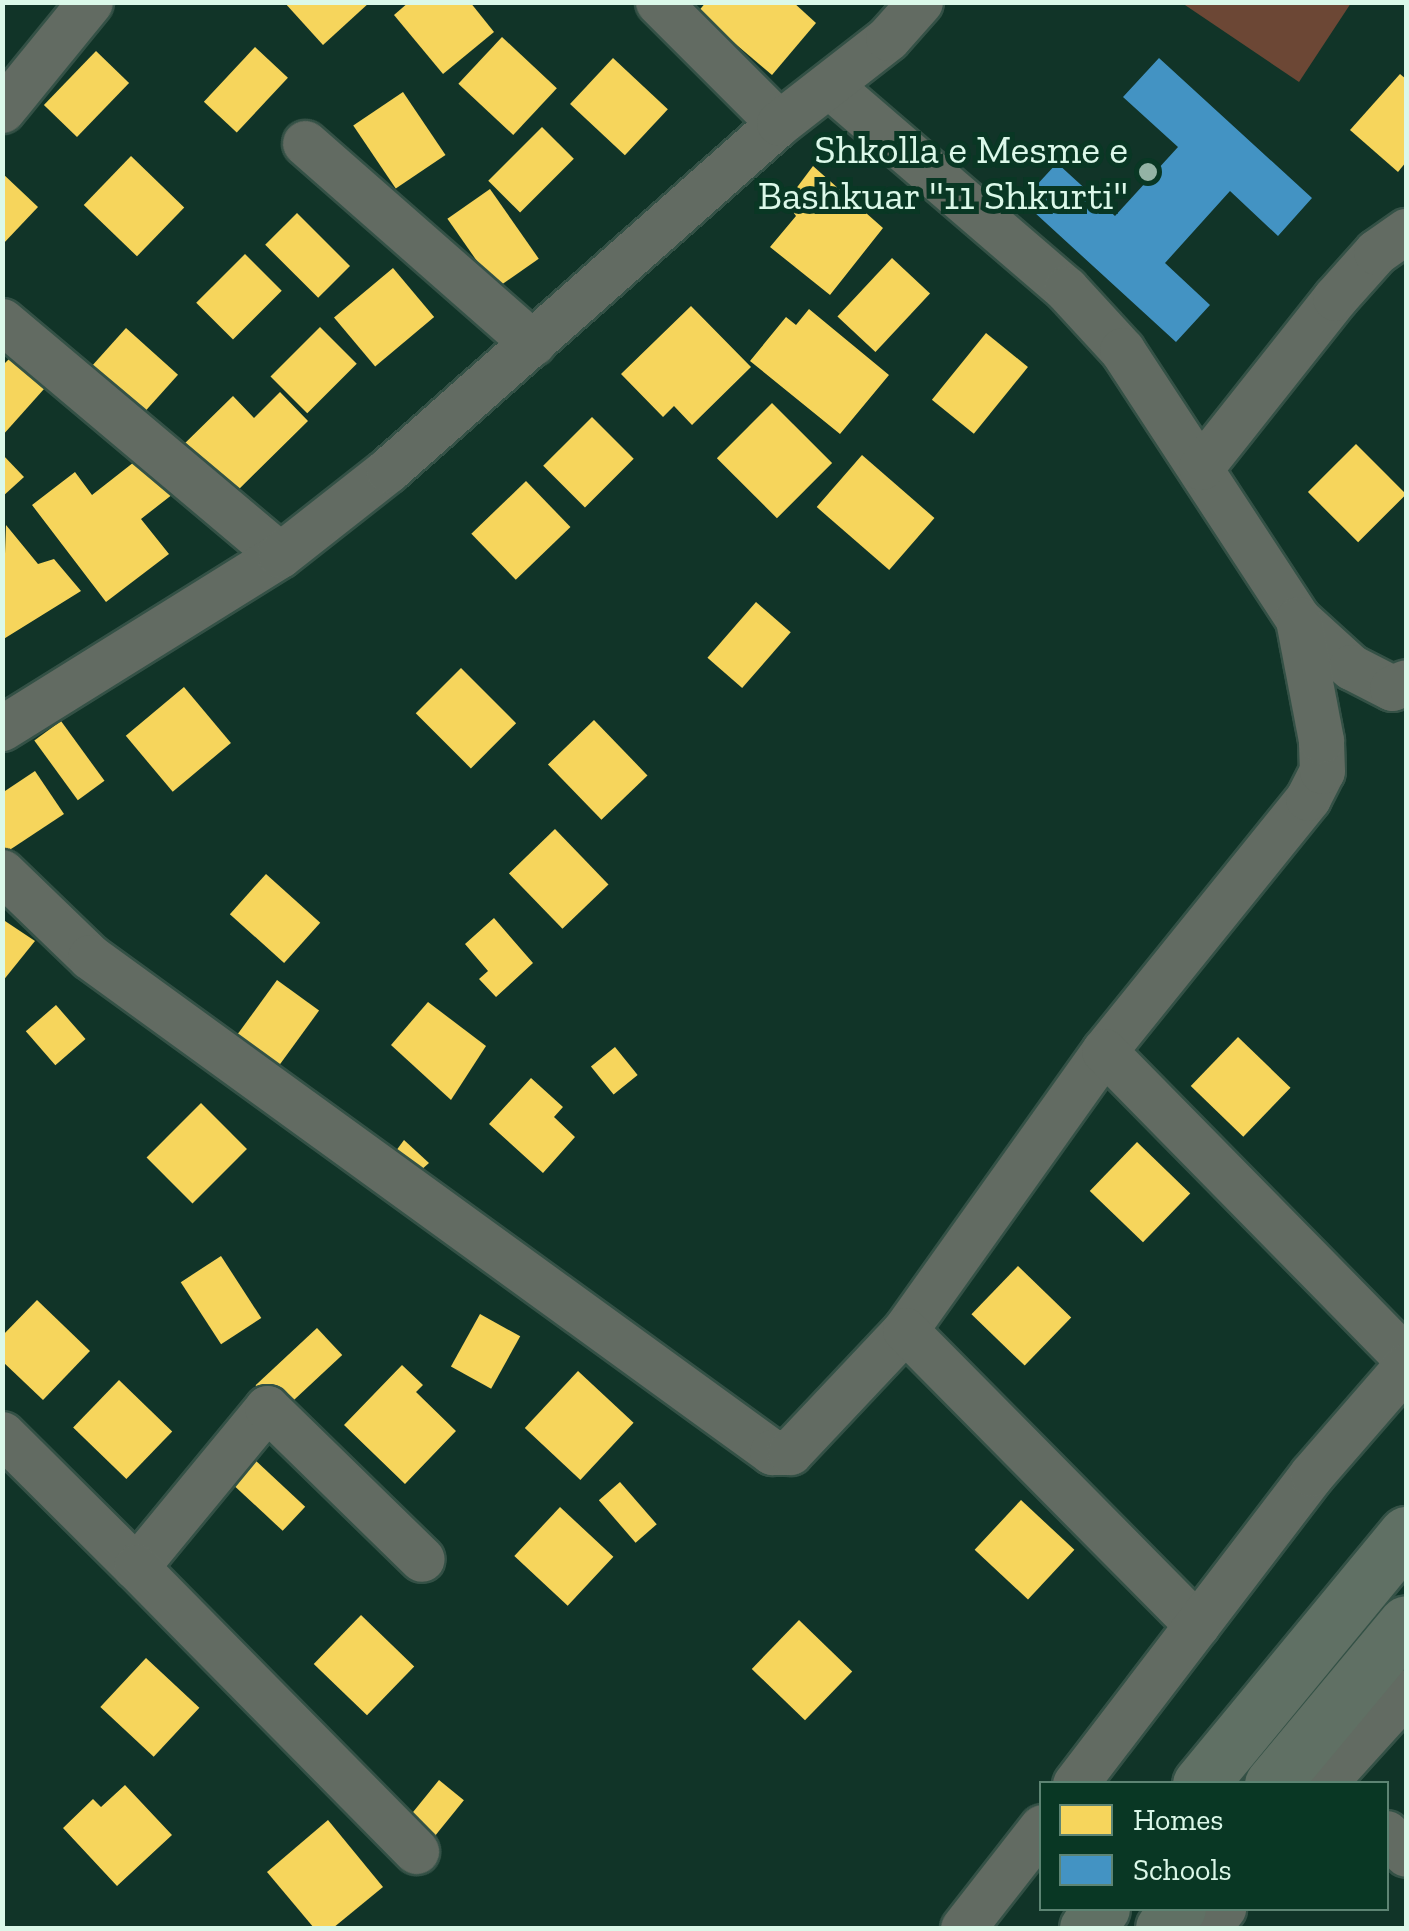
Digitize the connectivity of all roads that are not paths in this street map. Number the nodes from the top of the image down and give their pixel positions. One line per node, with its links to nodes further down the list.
1 (90, 2): 5 (street)
2 (658, 2): 6 (street)
3 (920, 2): 4 (street)
4 (830, 86): 6 (street); 11 (street)
5 (2, 110)
6 (779, 123): 10 (street)
7 (305, 143): 10 (street)
8 (1406, 230): 11 (street)
9 (2, 321): 12 (street)
10 (534, 343): 12 (street)
11 (1201, 467): 13 (street)
12 (280, 556): 15 (street)
13 (1298, 619): 14 (street); 17 (street)
14 (1406, 682)
15 (2, 728)
16 (2, 872): 18 (street)
17 (1104, 1052): 18 (street); 19 (street)
18 (905, 1330): 26 (street)
19 (1406, 1358)
20 (1406, 1366): 26 (street)
21 (2, 1434): 24 (street)
22 (1406, 1534): 29 (highway)
23 (422, 1559): 24 (street)
24 (136, 1567): 33 (street)
25 (1406, 1624): 30 (highway)
26 (1196, 1625): 28 (street)
27 (1406, 1692): 31 (street)
28 (1077, 1781)
29 (1202, 1781)
30 (1275, 1781)
31 (1331, 1781)
32 (1039, 1831): 34 (street)
33 (416, 1851)
34 (963, 1928)

